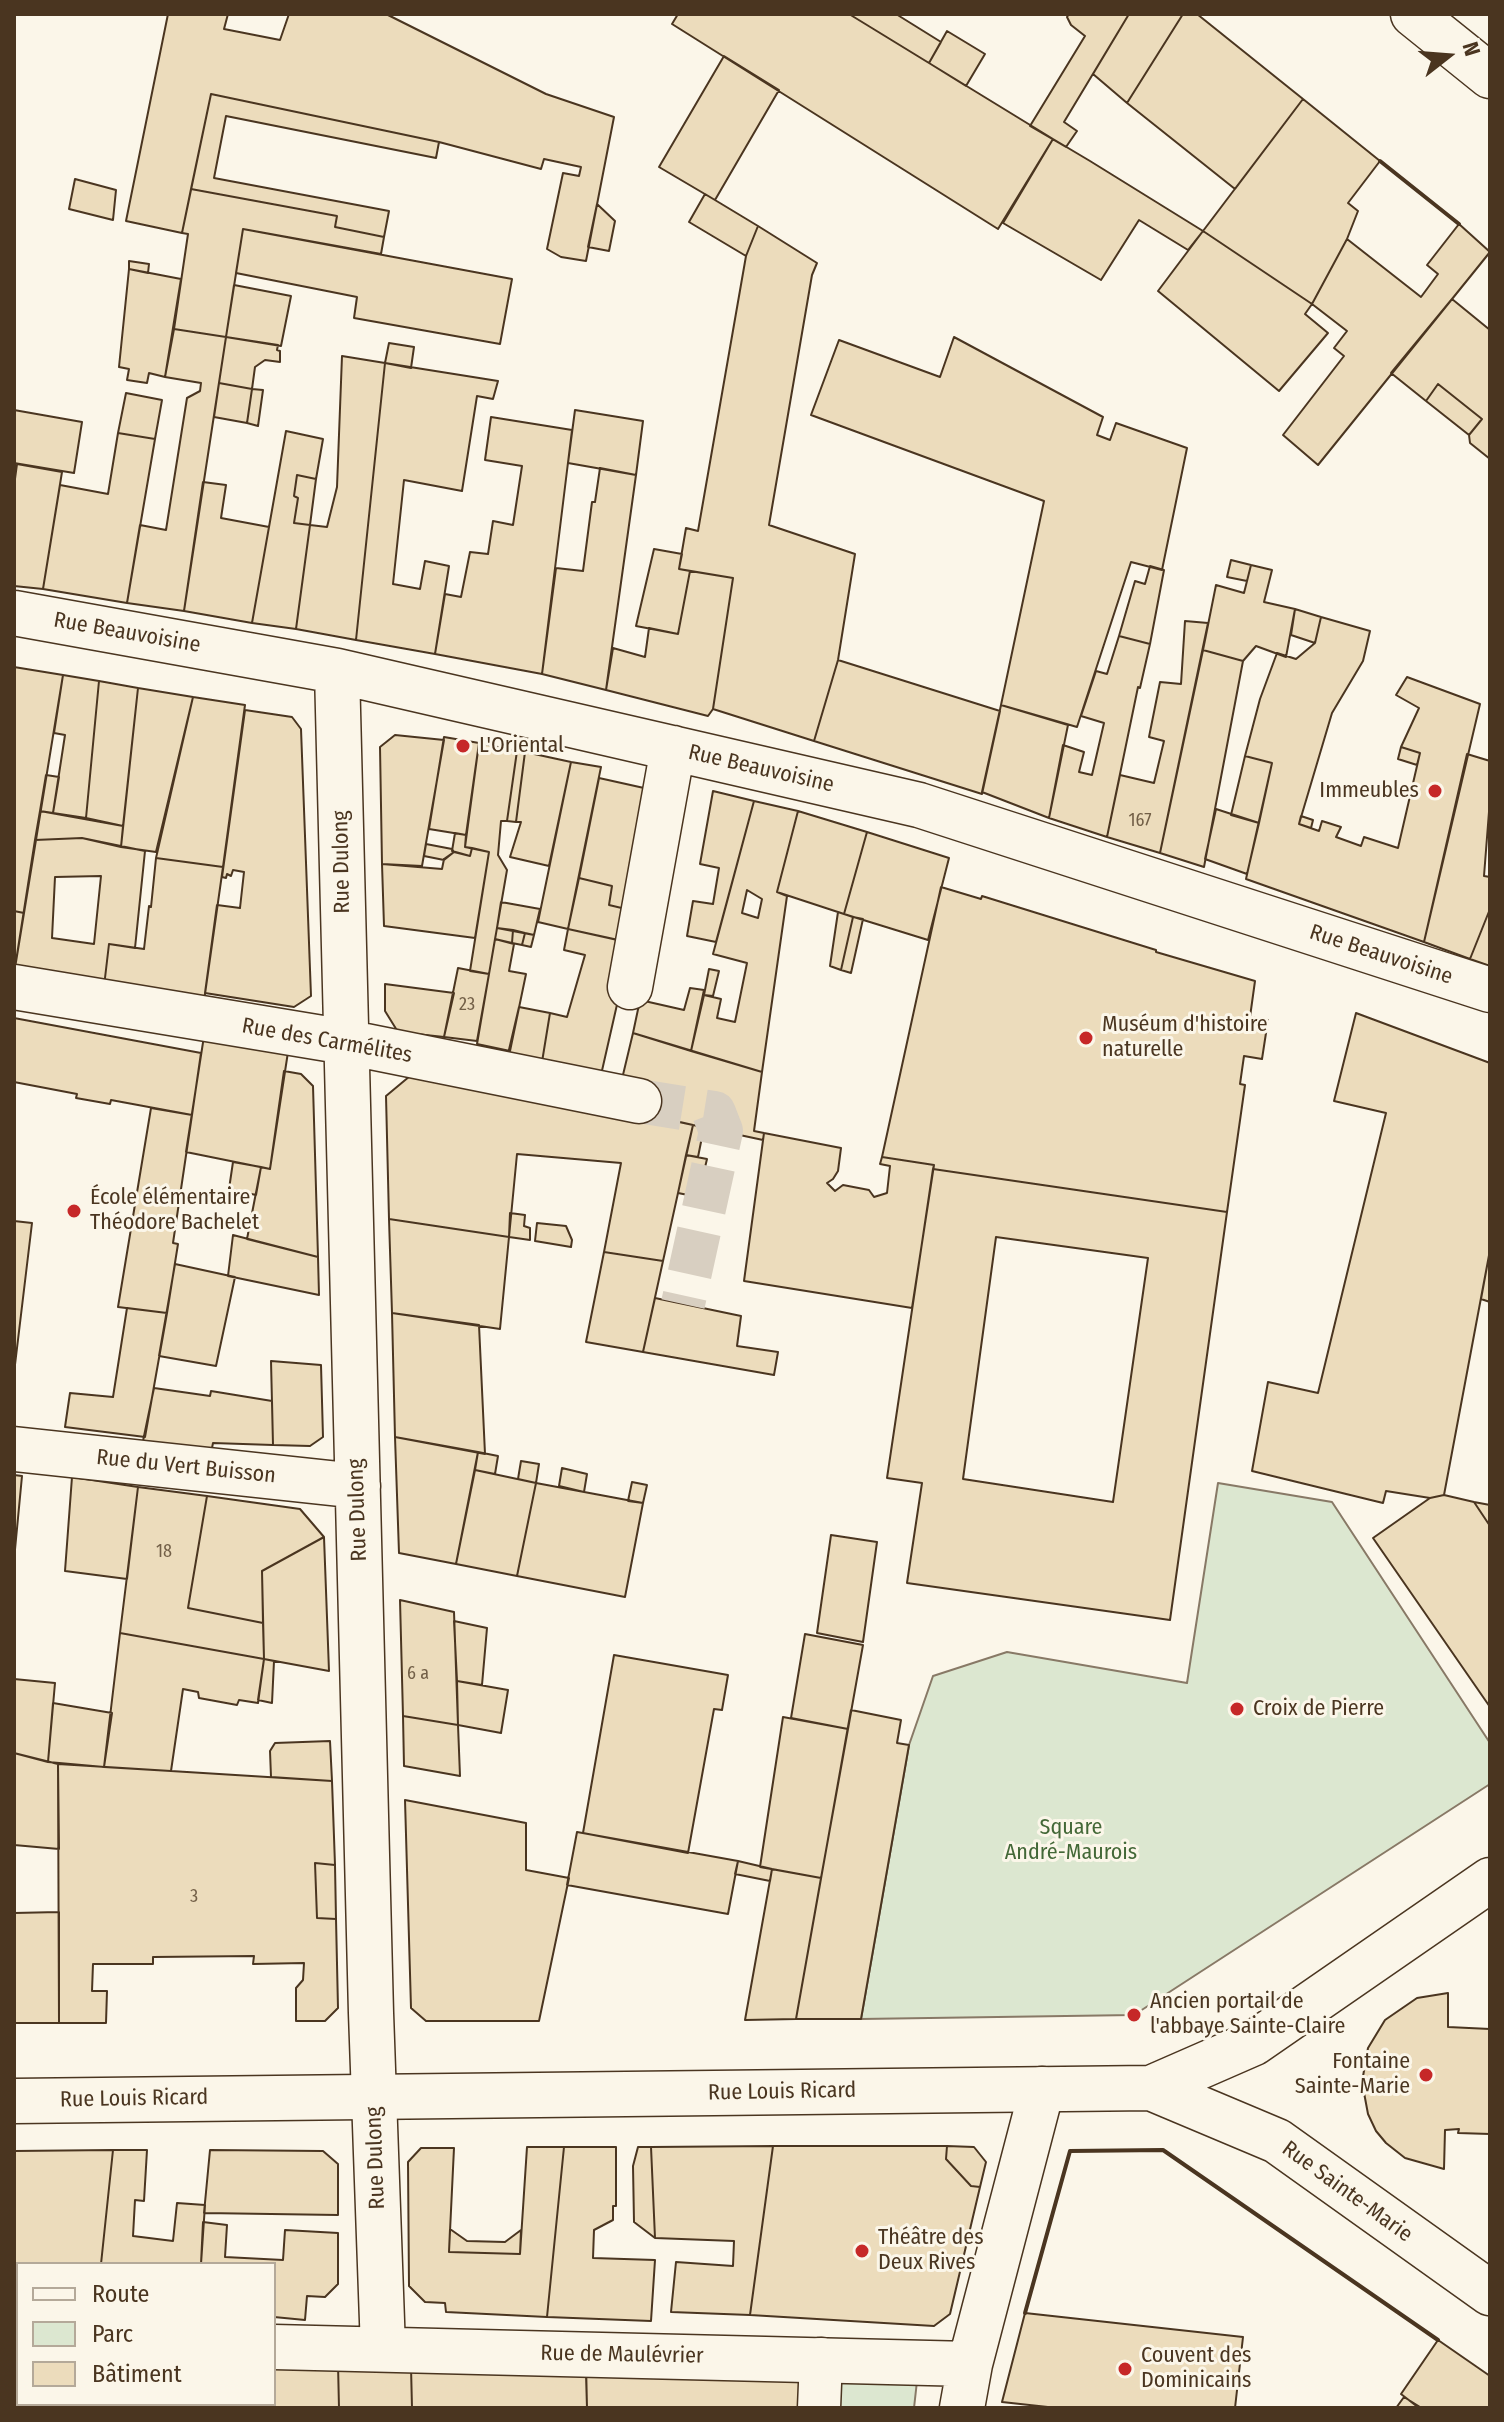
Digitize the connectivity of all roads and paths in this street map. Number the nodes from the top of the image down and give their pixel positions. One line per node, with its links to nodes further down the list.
1 (1413, 14): 2 (street)
2 (1490, 76)
3 (14, 613): 4 (street, Rue Beauvoisine)
4 (337, 671): 5 (street, Rue Beauvoisine); 9 (street, Rue Dulong)
5 (673, 748): 7 (street); 8 (street, Rue Beauvoisine)
6 (14, 987): 9 (street, Rue des Carmélites)
7 (630, 987)
8 (1490, 990)
9 (346, 1042): 10 (street, Rue des Carmélites); 12 (street, Rue Dulong)
10 (639, 1101)
11 (14, 1449): 12 (street, Rue du Vert Buisson)
12 (358, 1486): 16 (street, Rue Dulong)
13 (1490, 1880): 14 (street, Rue Louis Ricard)
14 (1151, 2088): 15 (street, Rue Louis Ricard); 18 (street, Rue Sainte-Marie)
15 (1042, 2089): 16 (street, Rue Louis Ricard); 22 (street)
16 (373, 2096): 17 (street, Rue Louis Ricard); 20 (street, Rue Dulong)
17 (14, 2101)
18 (1490, 2293)
19 (276, 2347): 20 (street, Rue de Maulévrier)
20 (383, 2349): 21 (street, Rue de Maulévrier)
21 (821, 2359): 22 (street, Rue de Maulévrier); 23 (street)
22 (970, 2364): 24 (street)
23 (819, 2408)
24 (962, 2408)

